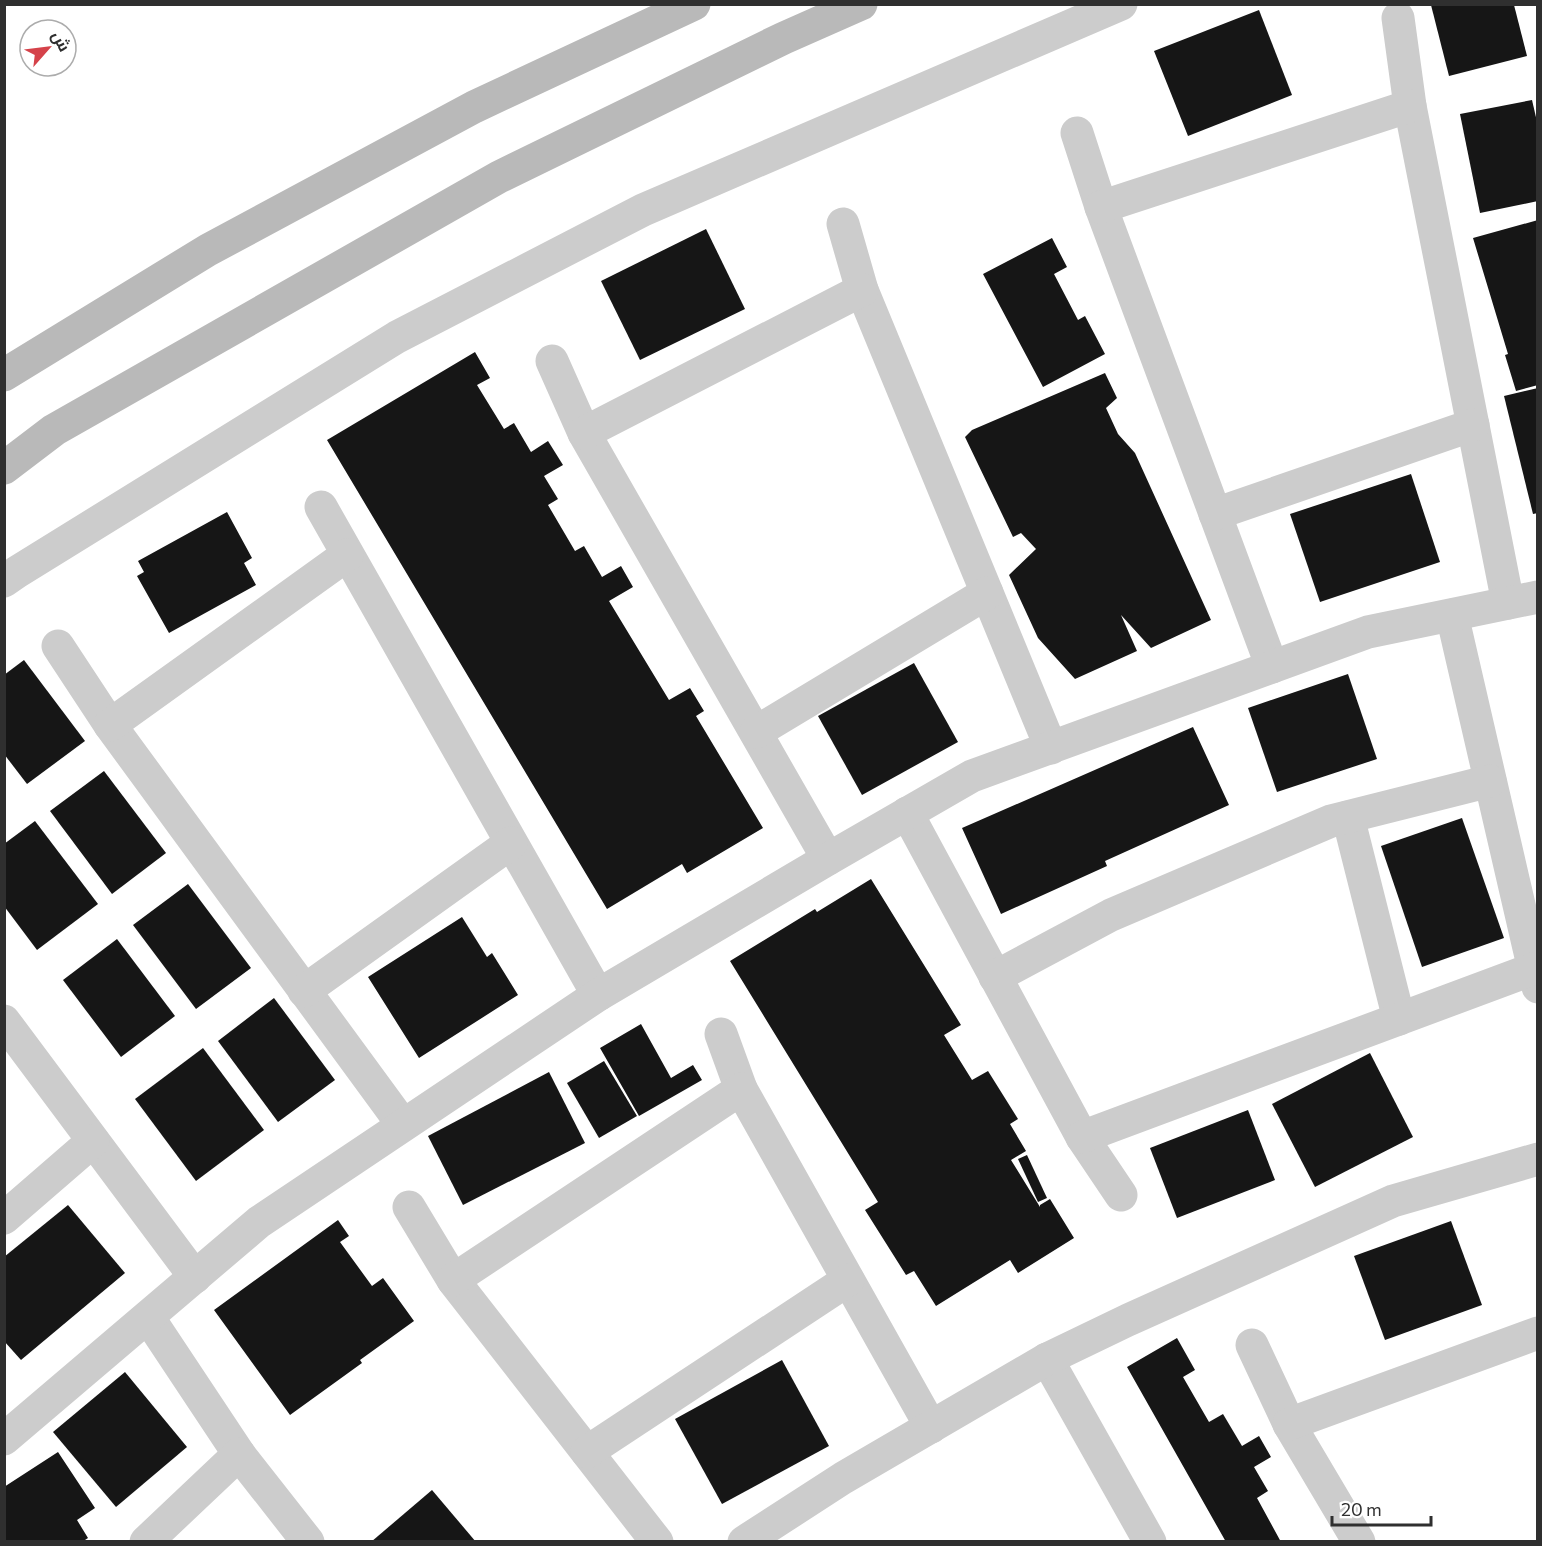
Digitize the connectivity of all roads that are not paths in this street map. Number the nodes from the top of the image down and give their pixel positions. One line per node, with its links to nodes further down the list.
1 (694, 4): 11 (street)
2 (861, 4): 14 (street)
3 (1120, 4): 18 (street)
4 (1398, 18): 5 (street)
5 (1410, 106): 7 (street); 12 (street)
6 (1077, 133): 7 (street)
7 (1101, 207): 16 (street)
8 (843, 224): 9 (street)
9 (862, 290): 13 (street); 19 (street)
10 (552, 361): 13 (street)
11 (4, 375)
12 (1473, 425): 16 (street); 20 (street)
13 (584, 433): 25 (street)
14 (4, 468)
15 (321, 507): 17 (street)
16 (1215, 514): 23 (street)
17 (347, 555): 24 (street); 30 (street)
18 (4, 581)
19 (987, 593): 25 (street); 26 (street)
20 (1523, 600): 21 (street)
21 (1452, 615): 23 (street); 27 (street)
22 (58, 646): 24 (street)
23 (1272, 667): 26 (street)
24 (110, 725): 34 (street)
25 (756, 732): 31 (street)
26 (1051, 748): 28 (street)
27 (1490, 781): 29 (street); 33 (street)
28 (907, 813): 31 (street); 32 (street)
29 (1348, 817): 32 (street); 36 (street)
30 (511, 843): 34 (street); 35 (street)
31 (828, 859): 35 (street)
32 (994, 977): 41 (street)
33 (1535, 978): 36 (street)
34 (304, 991): 40 (street)
35 (598, 995): 40 (street)
36 (1399, 1019): 41 (street)
37 (4, 1021): 42 (street)
38 (721, 1034): 39 (street)
39 (741, 1089): 48 (street); 49 (street)
40 (403, 1125): 47 (street)
41 (1082, 1137): 44 (street)
42 (93, 1140): 46 (street); 47 (street)
43 (1538, 1159): 53 (street)
44 (1121, 1195)
45 (409, 1207): 48 (street)
46 (4, 1218)
47 (195, 1277): 50 (street)
48 (453, 1280): 57 (street)
49 (848, 1280): 55 (street); 57 (street)
50 (148, 1317): 56 (street); 58 (street)
51 (1538, 1333): 54 (street)
52 (1252, 1345): 54 (street)
53 (1047, 1359): 55 (street); 63 (street)
54 (1289, 1424): 64 (street)
55 (931, 1427): 62 (street)
56 (8, 1429)
57 (587, 1452): 61 (street)
58 (239, 1454): 59 (street); 60 (street)
59 (146, 1542)
60 (308, 1542)
61 (657, 1542)
62 (744, 1542)
63 (1150, 1542)
64 (1359, 1542)

